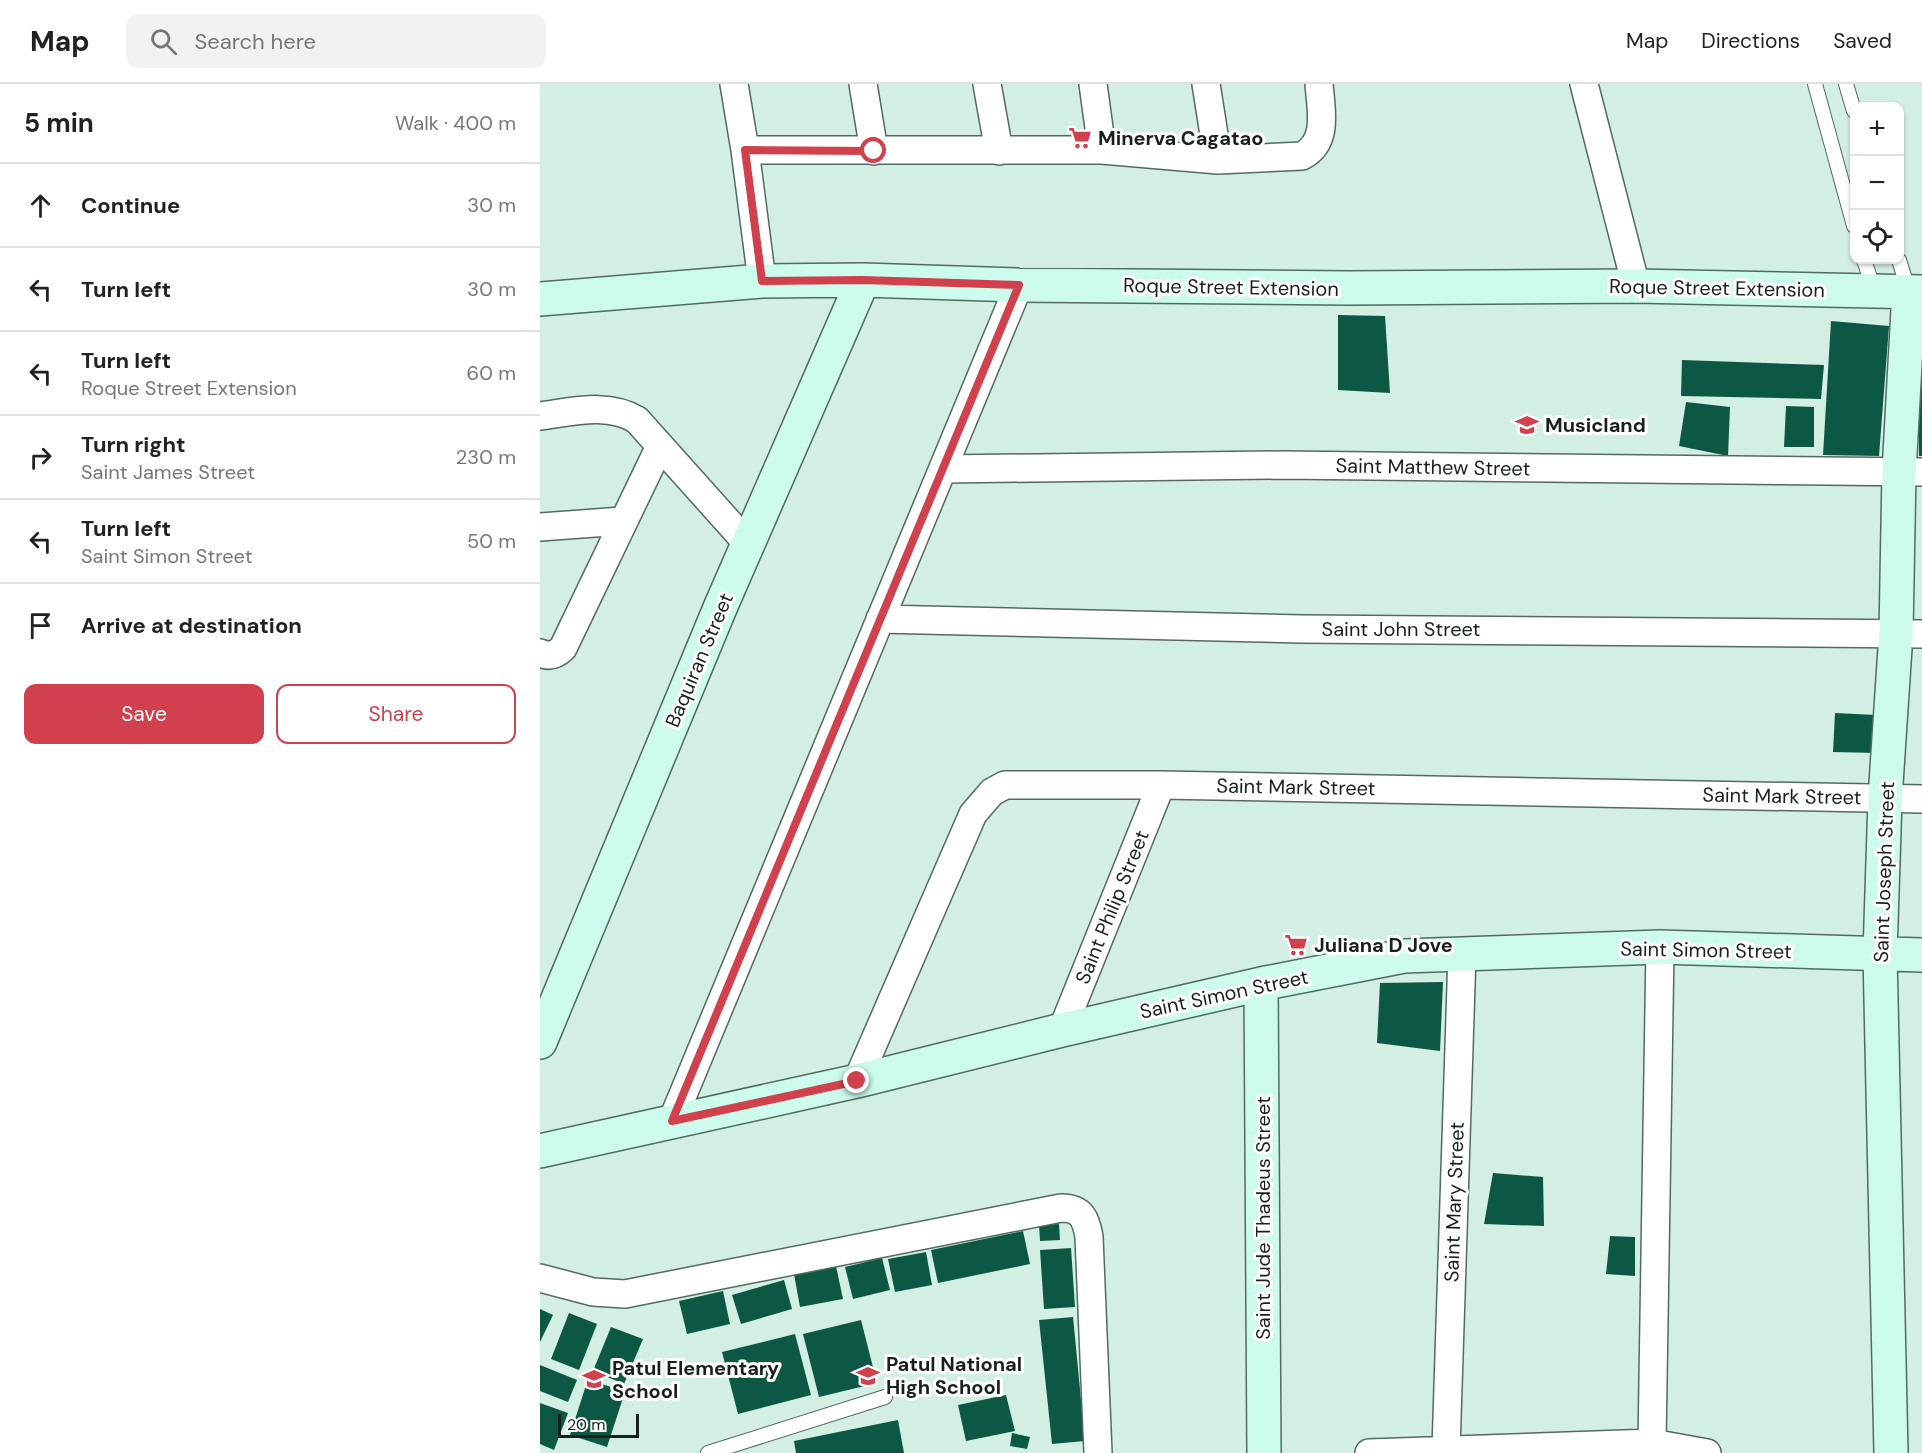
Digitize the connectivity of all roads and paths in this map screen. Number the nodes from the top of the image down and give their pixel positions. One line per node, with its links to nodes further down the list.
1 (734, 84): 11 (street)
2 (862, 84): 13 (street)
3 (987, 84): 14 (street)
4 (1092, 84): 12 (street)
5 (1206, 84): 15 (street)
6 (1319, 84): 15 (street)
7 (1584, 84): 22 (street)
8 (1815, 84): 16 (lane)
9 (1846, 84): 10 (lane)
10 (1851, 102)
11 (745, 150): 13 (street); 20 (street)
12 (1102, 150): 14 (street); 15 (street)
13 (874, 151): 14 (street)
14 (999, 151)
15 (1218, 160)
16 (1850, 211)
17 (1865, 264): 23 (lane)
18 (1901, 264): 24 (lane)
19 (863, 280): 20 (street, Roque Street Extension); 21 (street, Roque Street Extension); 32 (street, Baquiran Street)
20 (762, 281): 25 (street, Roque Street Extension)
21 (1019, 285): 22 (street, Roque Street Extension); 28 (street)
22 (1636, 286): 23 (street, Roque Street Extension)
23 (1874, 290): 24 (street, Roque Street Extension)
24 (1916, 292): 29 (street, Saint Joseph Street)
25 (540, 299)
26 (540, 416): 27 (street)
27 (660, 446): 30 (street); 32 (street)
28 (943, 469): 29 (street, Saint Matthew Street); 33 (street)
29 (1910, 472): 34 (street, Saint Joseph Street)
30 (622, 521): 31 (street); 35 (street)
31 (540, 527)
32 (748, 544): 45 (street, Baquiran Street)
33 (880, 619): 34 (street, Saint John Street); 47 (street)
34 (1909, 633): 37 (street, Saint Joseph Street)
35 (540, 652)
36 (1161, 785): 37 (street, Saint Mark Street); 44 (street, Saint Philip Street); 46 (street, Saint Mark Street)
37 (1885, 798): 38 (street, Saint Mark Street); 41 (street, Saint Joseph Street)
38 (1922, 799)
39 (1660, 947): 40 (street, Saint Simon Street); 41 (street, Saint Simon Street); 51 (street)
40 (1462, 954): 43 (street, Saint Simon Street); 52 (street, Saint Mary Street)
41 (1880, 954): 42 (street, Saint Simon Street); 58 (street, Saint Joseph Street)
42 (1922, 955)
43 (1261, 984): 44 (street, Saint Simon Street); 55 (street, Saint Jude Thadeus Street)
44 (1062, 1030): 46 (street, Saint Simon Street)
45 (540, 1042)
46 (857, 1081): 47 (street, Saint Simon Street)
47 (672, 1121): 48 (street, Saint Simon Street)
48 (540, 1151)
49 (540, 1278): 54 (street)
50 (885, 1397): 53 (lane)
51 (1652, 1443): 52 (street); 57 (street)
52 (1446, 1449): 56 (street)
53 (708, 1453)
54 (1098, 1453)
55 (1264, 1453)
56 (1369, 1453)
57 (1707, 1453)
58 (1891, 1453)

